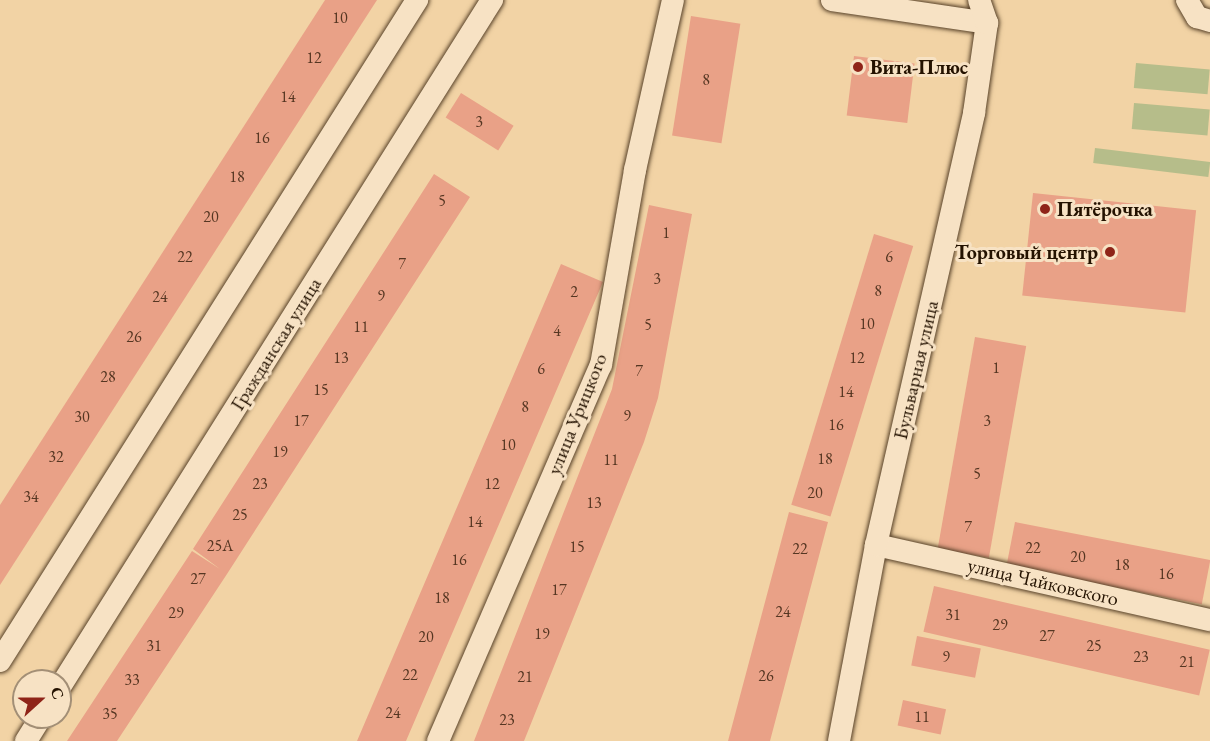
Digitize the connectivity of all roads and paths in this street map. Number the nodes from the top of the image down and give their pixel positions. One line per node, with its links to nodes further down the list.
1 (417, 0): 11 (street)
2 (492, 0): 12 (street, Гражданская улица)
3 (674, 0): 13 (street, улица Урицкого)
4 (832, 0): 8 (street)
5 (979, 0): 8 (street, Бульварная улица)
6 (1187, 0): 7 (street)
7 (1210, 21)
8 (987, 23): 9 (street, Бульварная улица)
9 (876, 545): 10 (street, улица Чайковского); 14 (street, Бульварная улица)
10 (1210, 620)
11 (0, 661)
12 (71, 669)
13 (438, 741)
14 (839, 741)

